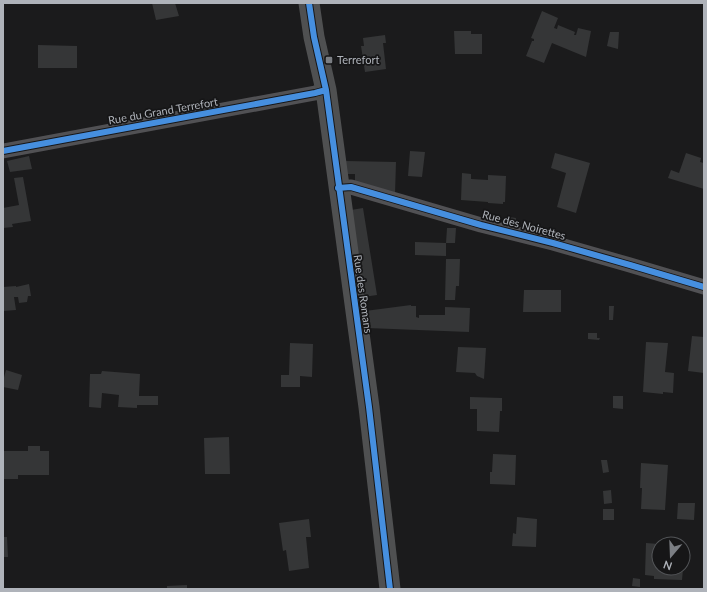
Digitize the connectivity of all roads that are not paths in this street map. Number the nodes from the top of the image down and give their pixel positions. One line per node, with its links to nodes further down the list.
1 (309, 3): 2 (street, Rue des Romans)
2 (326, 90): 3 (street, Rue du Grand Terrefort); 4 (street, Rue des Romans)
3 (3, 151)
4 (338, 188): 5 (street, Rue des Noirettes); 6 (street, Rue des Romans)
5 (704, 287)
6 (390, 589)

